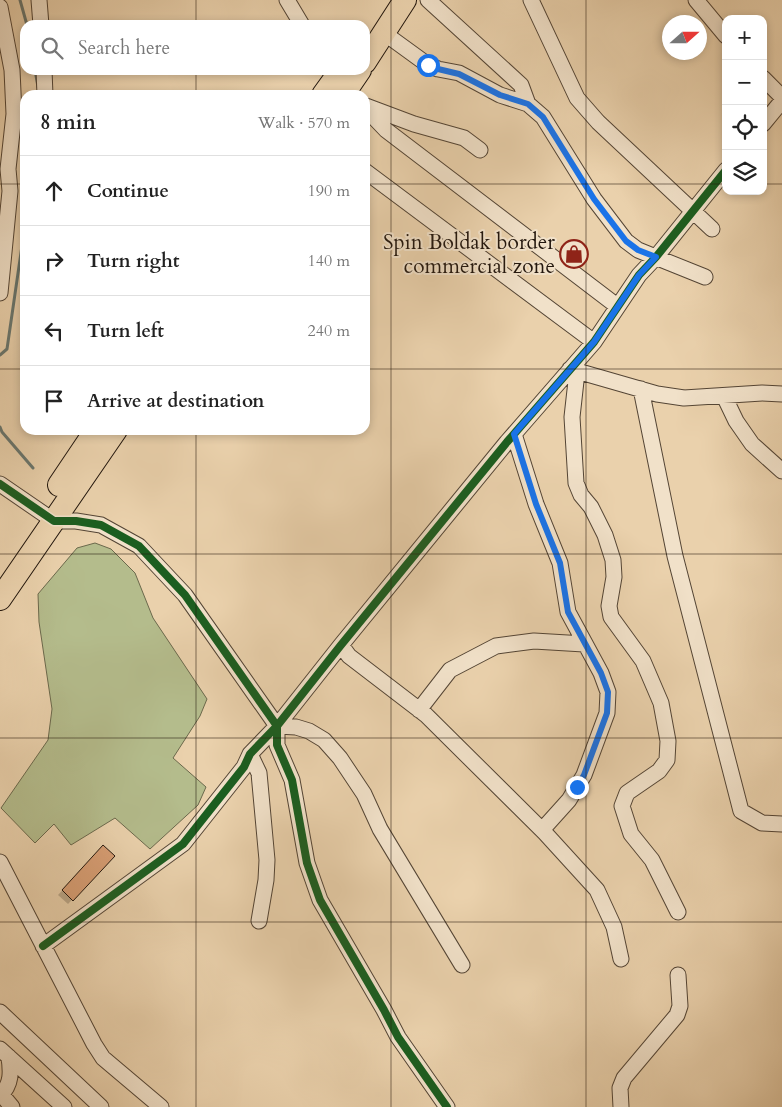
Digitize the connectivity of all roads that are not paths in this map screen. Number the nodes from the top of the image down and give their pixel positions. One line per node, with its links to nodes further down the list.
1 (39, 0): 9 (street)
2 (287, 0): 10 (street)
3 (389, 0): 12 (highway)
4 (405, 0): 12 (highway)
5 (428, 0): 21 (street)
6 (531, 0): 29 (street)
7 (696, 0): 11 (street)
8 (0, 7): 26 (street)
9 (41, 20)
10 (299, 20)
11 (722, 31)
12 (374, 34): 13 (highway); 21 (street)
13 (370, 46)
14 (44, 75): 18 (street)
15 (351, 75): 17 (highway)
16 (767, 82): 19 (street)
17 (336, 83)
18 (45, 90)
19 (782, 97)
20 (782, 101): 24 (street)
21 (528, 104): 31 (street)
22 (370, 109): 25 (street)
23 (370, 112): 34 (street)
24 (767, 119)
25 (480, 150)
26 (4, 171): 33 (street)
27 (370, 174): 35 (street)
28 (722, 175): 29 (street)
29 (692, 211): 30 (street); 31 (street)
30 (712, 229)
31 (656, 257): 32 (street); 34 (street)
32 (705, 277)
33 (0, 293)
34 (618, 306): 35 (street)
35 (594, 342): 36 (street)
36 (574, 370): 37 (street); 40 (street); 56 (street)
37 (641, 389): 39 (street); 53 (street)
38 (782, 394): 39 (street)
39 (724, 396): 43 (street)
40 (514, 434): 48 (street); 49 (street)
41 (93, 435): 45 (highway)
42 (112, 435): 45 (highway)
43 (782, 471)
44 (0, 484): 45 (street)
45 (47, 517): 46 (highway); 47 (highway); 51 (street)
46 (0, 573)
47 (0, 599)
48 (584, 644): 50 (street); 54 (street)
49 (341, 646): 50 (street); 51 (street)
50 (419, 710): 54 (street)
51 (277, 726): 52 (street); 60 (street); 69 (street)
52 (250, 754): 57 (street); 58 (street)
53 (782, 824)
54 (542, 830): 59 (street)
55 (0, 862): 58 (street)
56 (678, 912)
57 (259, 921)
58 (43, 946): 68 (street)
59 (621, 959)
60 (462, 965)
61 (678, 975): 70 (street)
62 (0, 1012): 67 (street)
63 (4, 1053): 64 (street); 66 (street)
64 (1, 1096): 65 (street)
65 (12, 1107)
66 (64, 1107)
67 (101, 1107)
68 (160, 1107)
69 (447, 1107)
70 (621, 1107)

